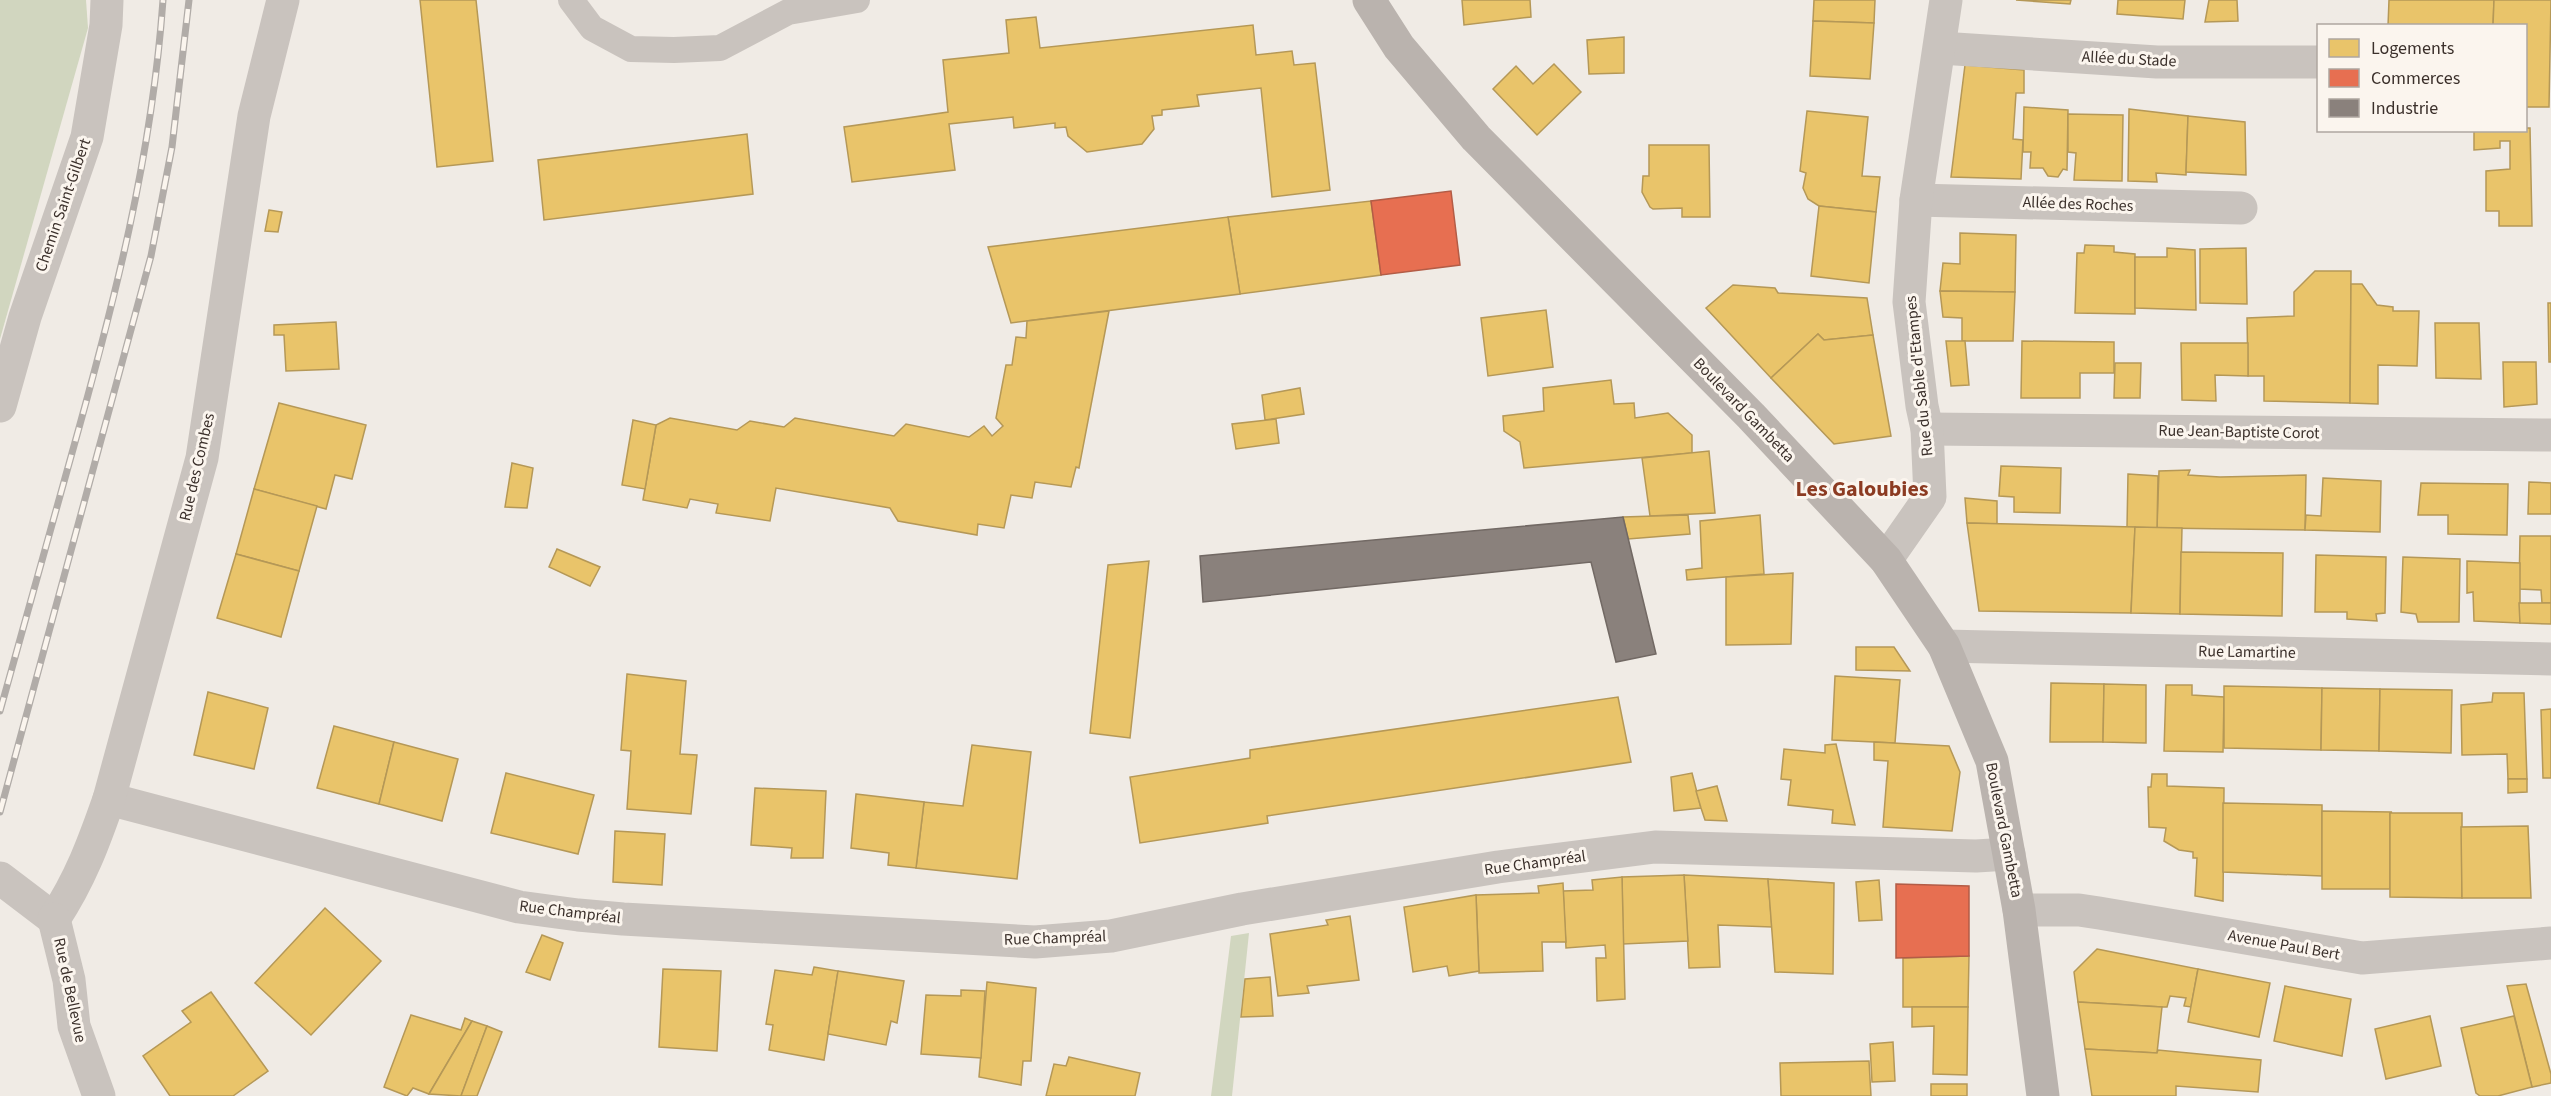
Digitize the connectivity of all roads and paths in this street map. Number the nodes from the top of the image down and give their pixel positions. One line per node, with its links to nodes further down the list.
1 (107, 0): 11 (street, Chemin Saint-Gilbert)
2 (283, 0): 17 (street, Rue des Combes)
3 (571, 0): 4 (lane)
4 (857, 0)
5 (1369, 0): 14 (main road, Boulevard Gambetta)
6 (1946, 0): 7 (street, Rue du Sable d'Etampes)
7 (1940, 48): 8 (street, Allée du Stade); 9 (street, Rue du Sable d'Etampes)
8 (2317, 62)
9 (1916, 200): 10 (street, Allée des Roches); 12 (street, Rue du Sable d'Etampes)
10 (2241, 208)
11 (0, 406)
12 (1927, 429): 13 (street, Rue Jean-Baptiste Corot); 14 (street, Rue du Sable d'Etampes)
13 (2551, 435)
14 (1886, 560): 15 (main road, Boulevard Gambetta)
15 (1944, 646): 16 (street, Rue Lamartine); 18 (main road, Boulevard Gambetta)
16 (2551, 658)
17 (109, 799): 18 (street, Rue Champréal); 21 (street, Rue des Combes)
18 (2009, 854): 20 (main road, Boulevard Gambetta)
19 (0, 878): 21 (street)
20 (2019, 910): 22 (street, Avenue Paul Bert); 24 (main road, Boulevard Gambetta)
21 (54, 919): 23 (street, Rue de Bellevue)
22 (2551, 943)
23 (99, 1096)
24 (2043, 1096)

